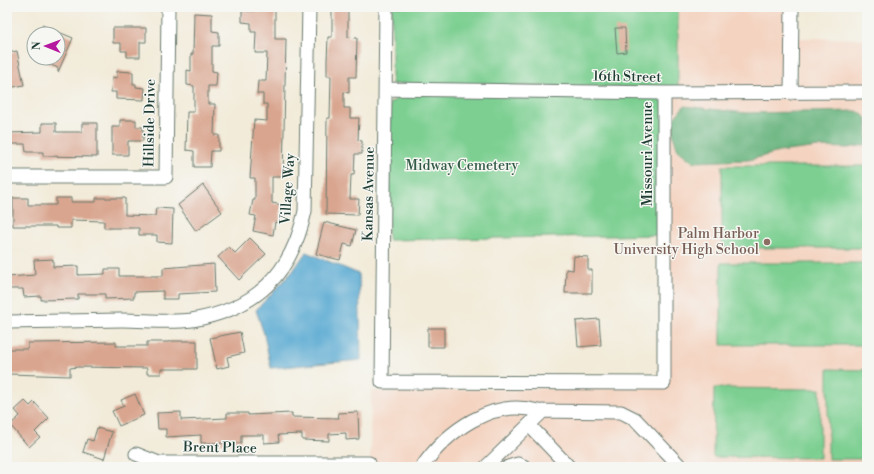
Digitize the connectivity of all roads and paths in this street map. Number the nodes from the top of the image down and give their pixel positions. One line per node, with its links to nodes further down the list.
1 (168, 7): 9 (street, Hillside Drive)
2 (309, 7): 10 (street, Village Way)
3 (386, 7): 5 (street, Kansas Avenue)
4 (792, 7): 8 (street)
5 (387, 89): 7 (street, 16th Street); 11 (street, Kansas Avenue)
6 (867, 92): 8 (street, 16th Street)
7 (664, 93): 8 (street, 16th Street); 11 (street, Missouri Avenue)
8 (791, 93)
9 (7, 177)
10 (7, 322)
11 (664, 383)
12 (543, 411): 13 (street); 17 (street); 22 (street)
13 (529, 425): 18 (street); 21 (street)
14 (136, 454): 16 (street, Brent Place)
15 (369, 463): 16 (street, Brent Place)
16 (305, 466)
17 (422, 467)
18 (486, 467)
19 (508, 467): 20 (street)
20 (525, 467)
21 (569, 467)
22 (681, 467)

